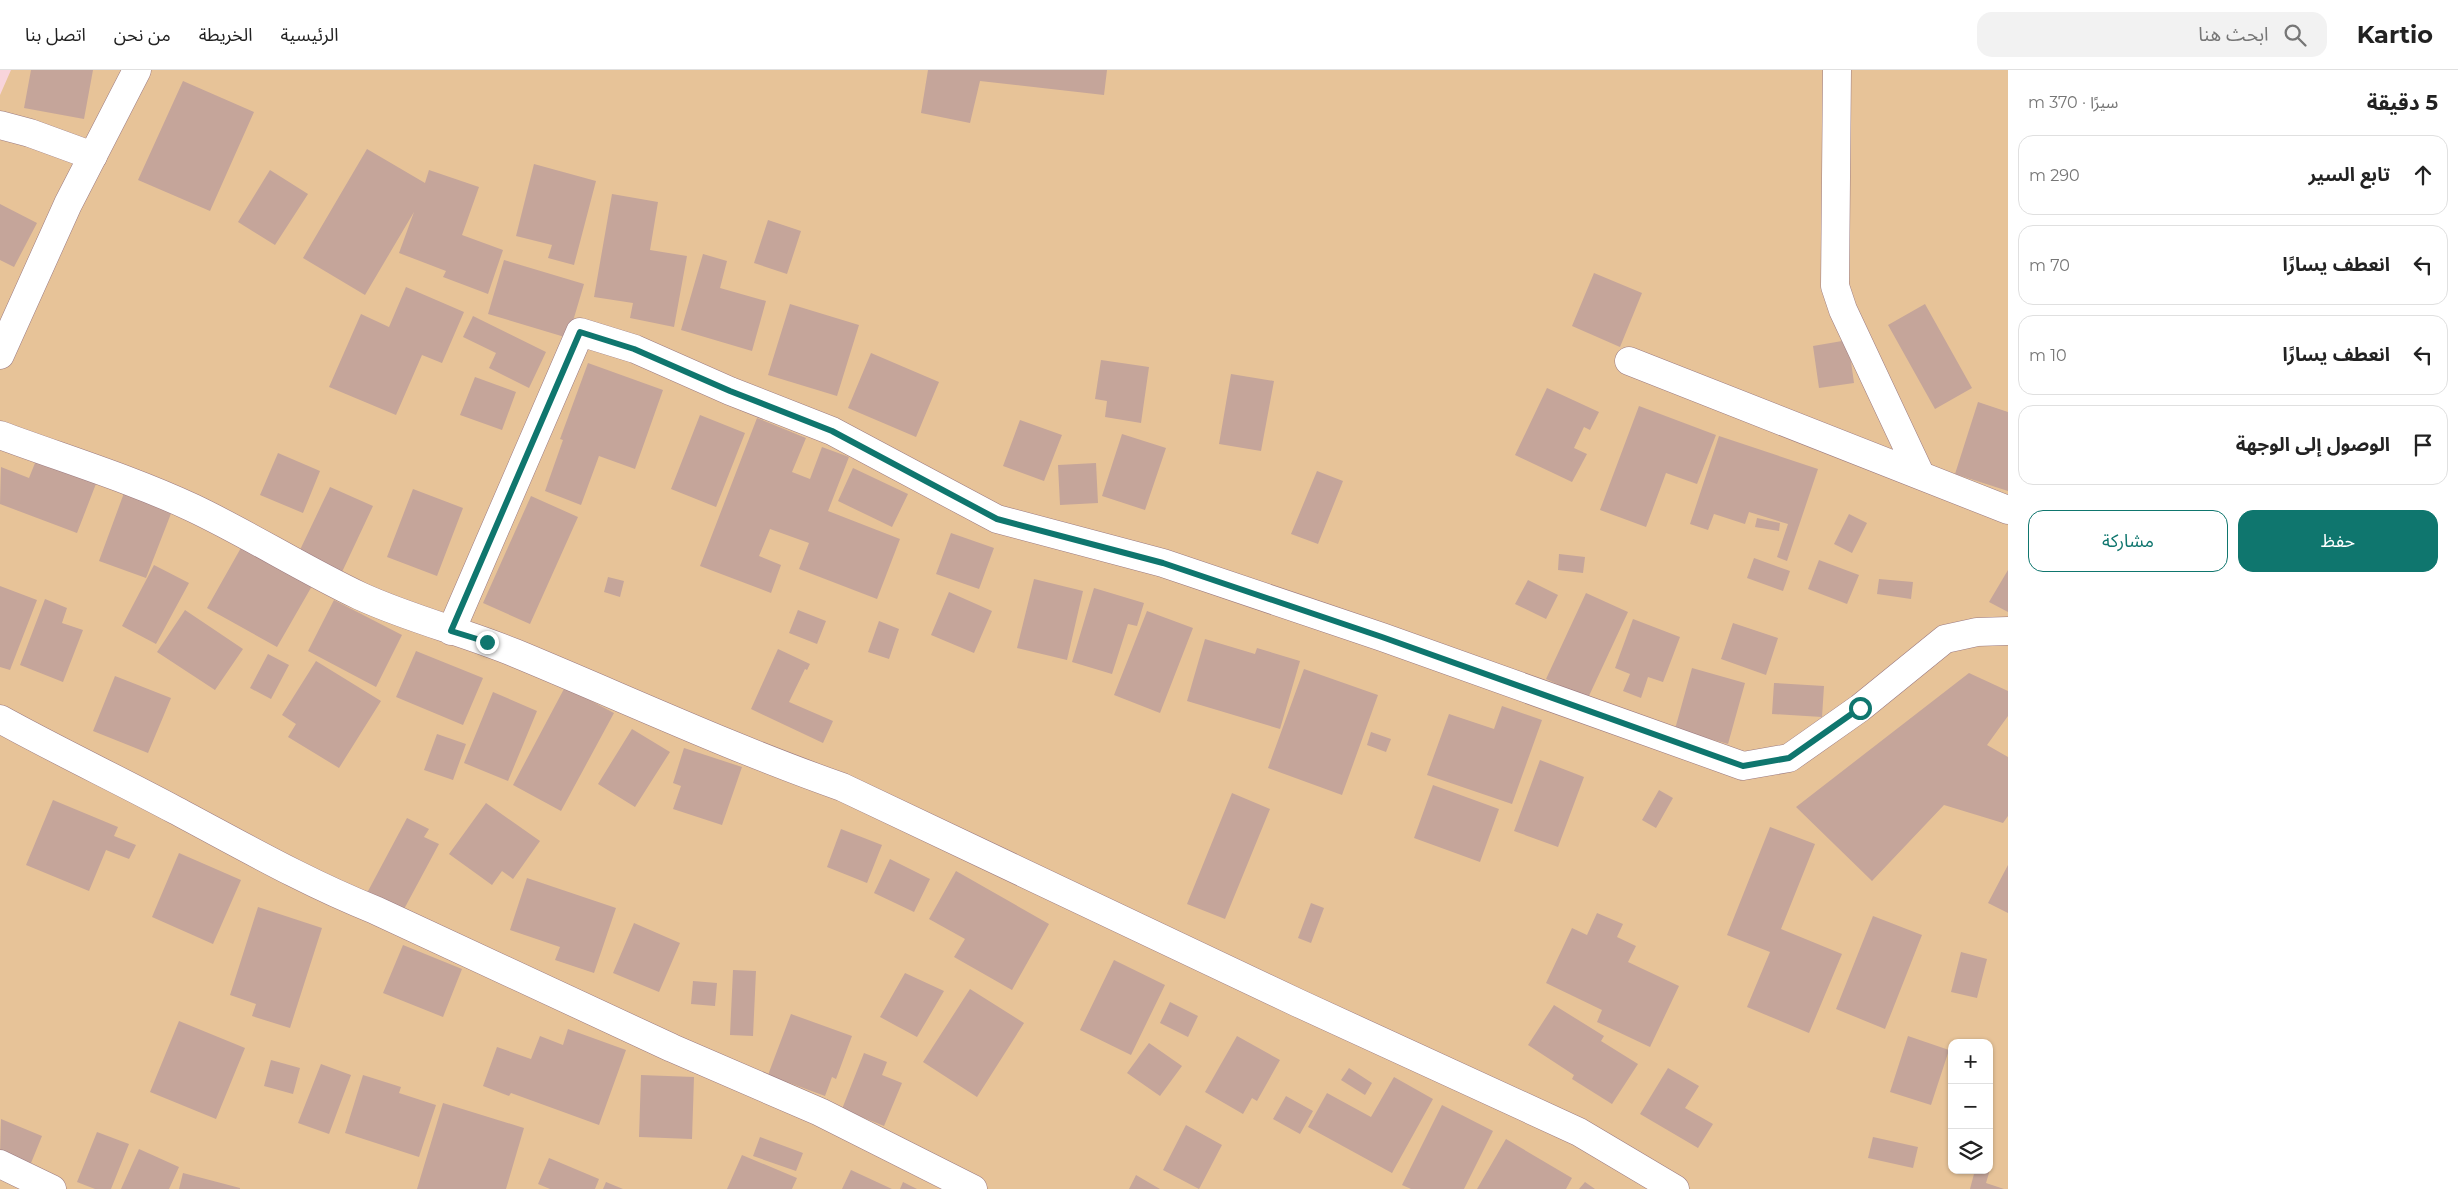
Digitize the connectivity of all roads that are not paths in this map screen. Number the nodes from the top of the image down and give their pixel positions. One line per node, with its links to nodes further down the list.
1 (137, 70): 4 (street)
2 (1837, 70): 8 (street)
3 (0, 125): 4 (street)
4 (93, 156): 5 (street)
5 (0, 355)
6 (1629, 361): 8 (street)
7 (0, 435): 10 (street)
8 (1920, 474): 9 (street)
9 (2008, 510)
10 (451, 631): 11 (street); 16 (street)
11 (2008, 631)
12 (0, 720): 15 (street)
13 (0, 1164): 14 (street)
14 (52, 1189)
15 (973, 1189)
16 (1675, 1189)

